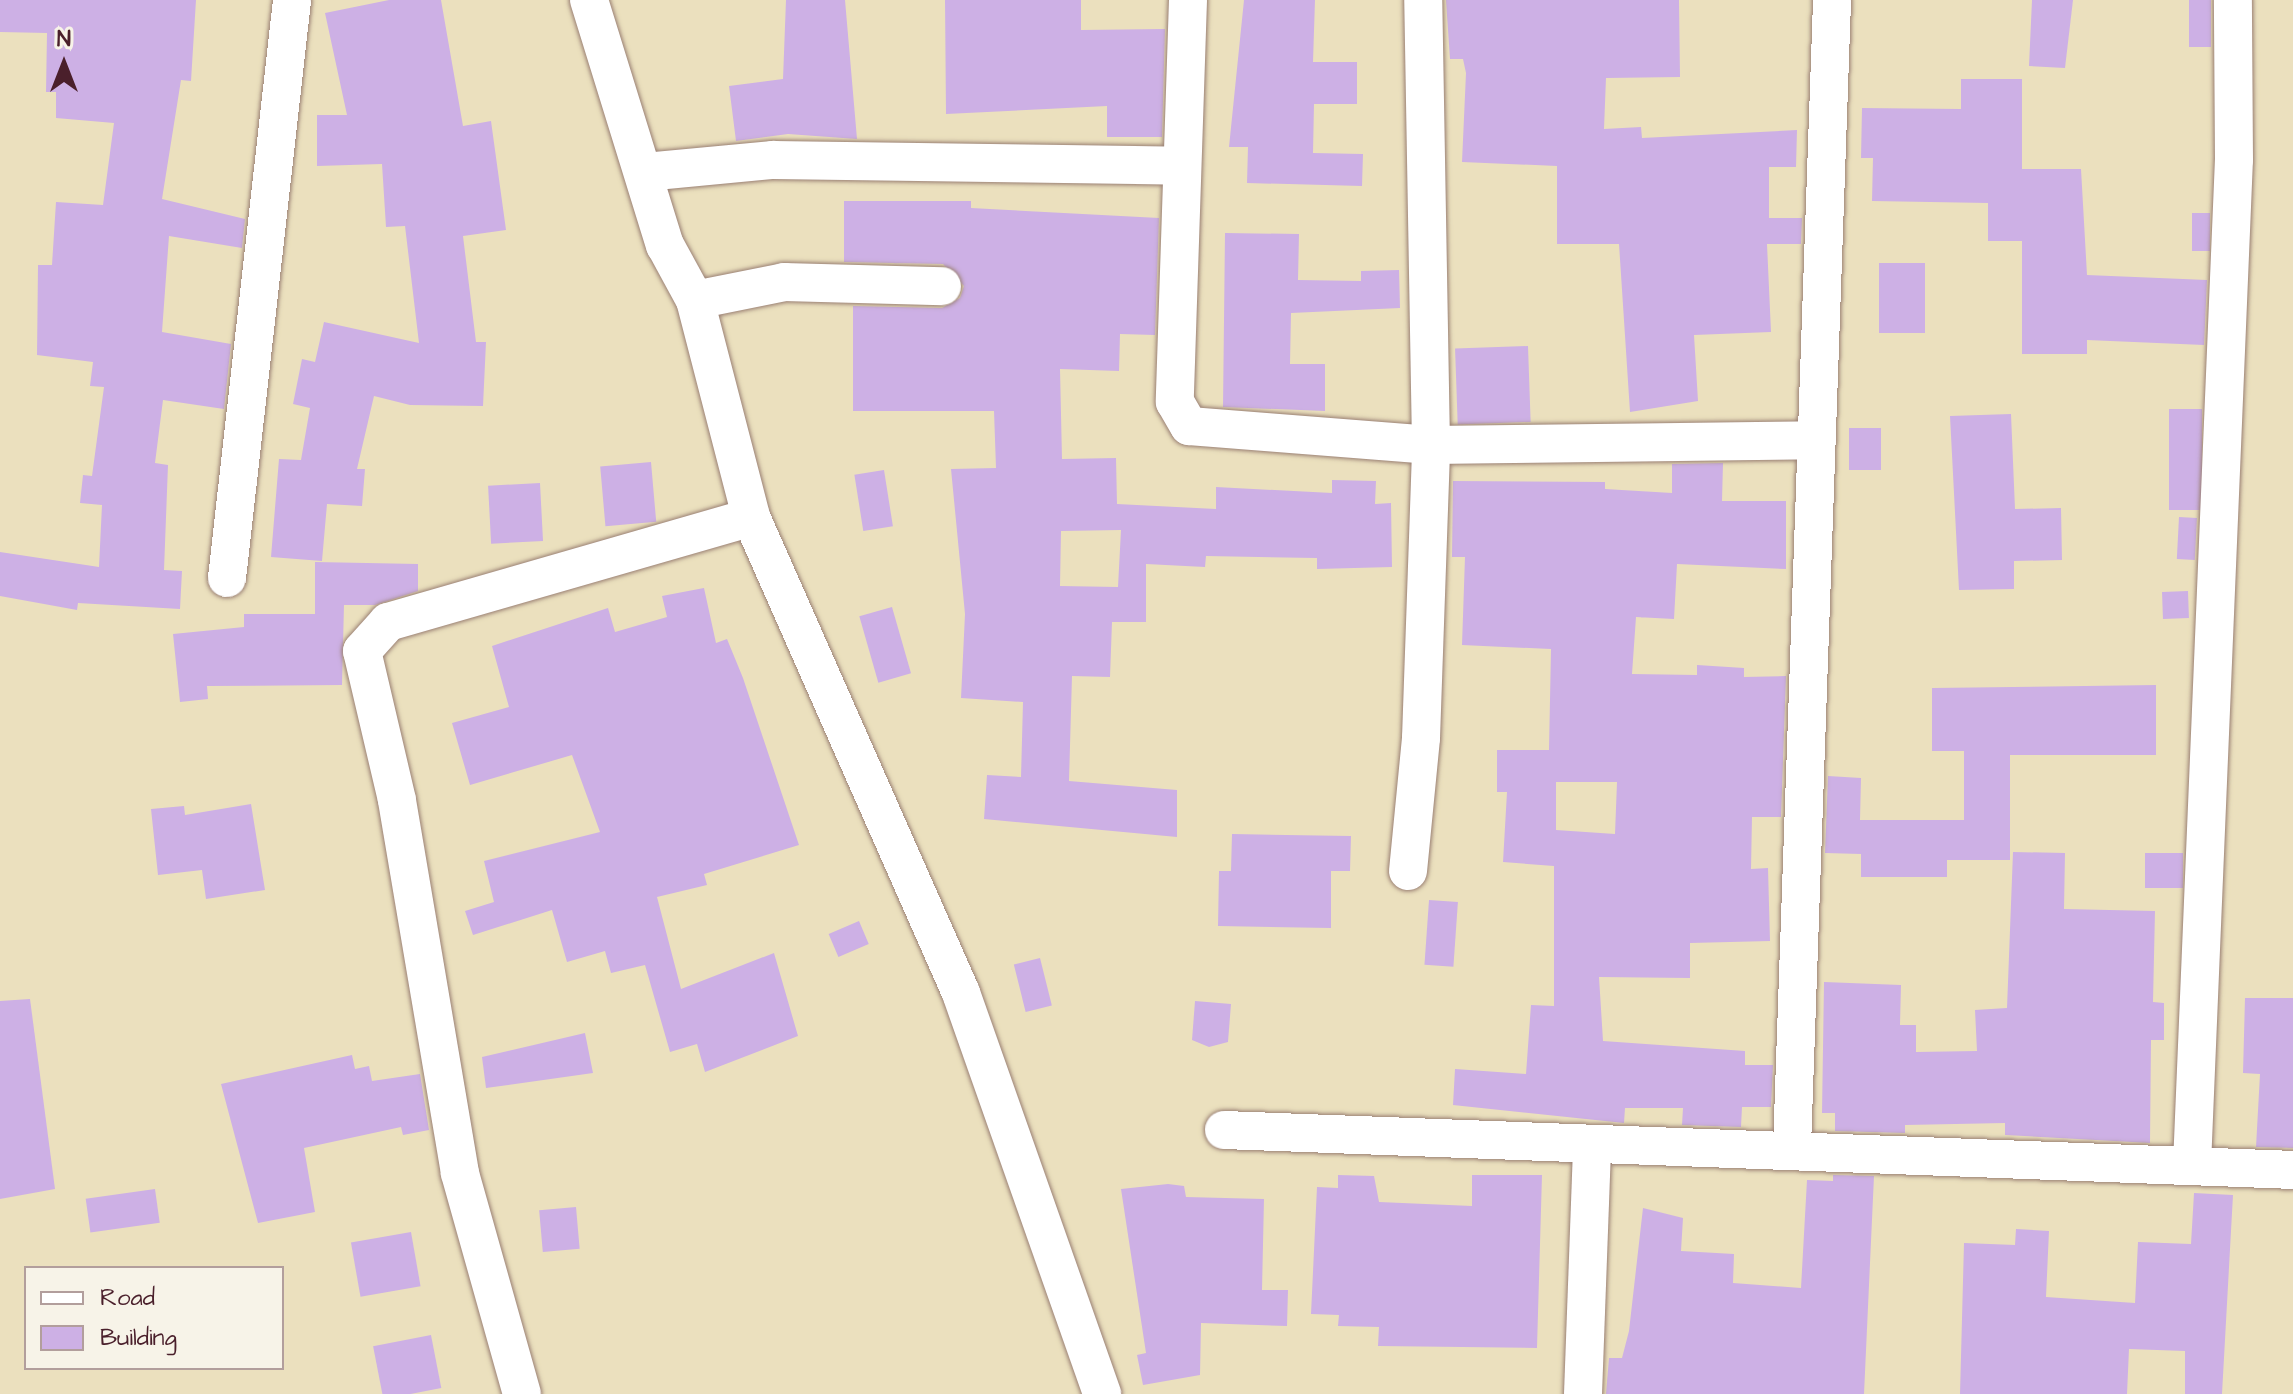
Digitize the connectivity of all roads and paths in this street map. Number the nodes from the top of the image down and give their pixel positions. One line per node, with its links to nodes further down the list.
1 (292, 0): 14 (street)
2 (589, 0): 8 (street)
3 (1188, 0): 7 (street)
4 (1423, 0): 12 (street)
5 (1832, 0): 11 (street)
6 (2233, 0): 19 (street)
7 (1182, 166): 8 (street); 12 (street)
8 (645, 172): 10 (street)
9 (942, 286): 10 (street)
10 (695, 300): 13 (street)
11 (1816, 440): 12 (street); 18 (street)
12 (1431, 445): 15 (street)
13 (751, 517): 21 (street); 22 (street)
14 (227, 578)
15 (1408, 871)
16 (1224, 1130): 17 (street)
17 (1592, 1144): 18 (street); 23 (street)
18 (1792, 1147): 19 (street)
19 (2192, 1165): 20 (street)
20 (2293, 1170)
21 (522, 1394)
22 (1102, 1394)
23 (1583, 1394)

